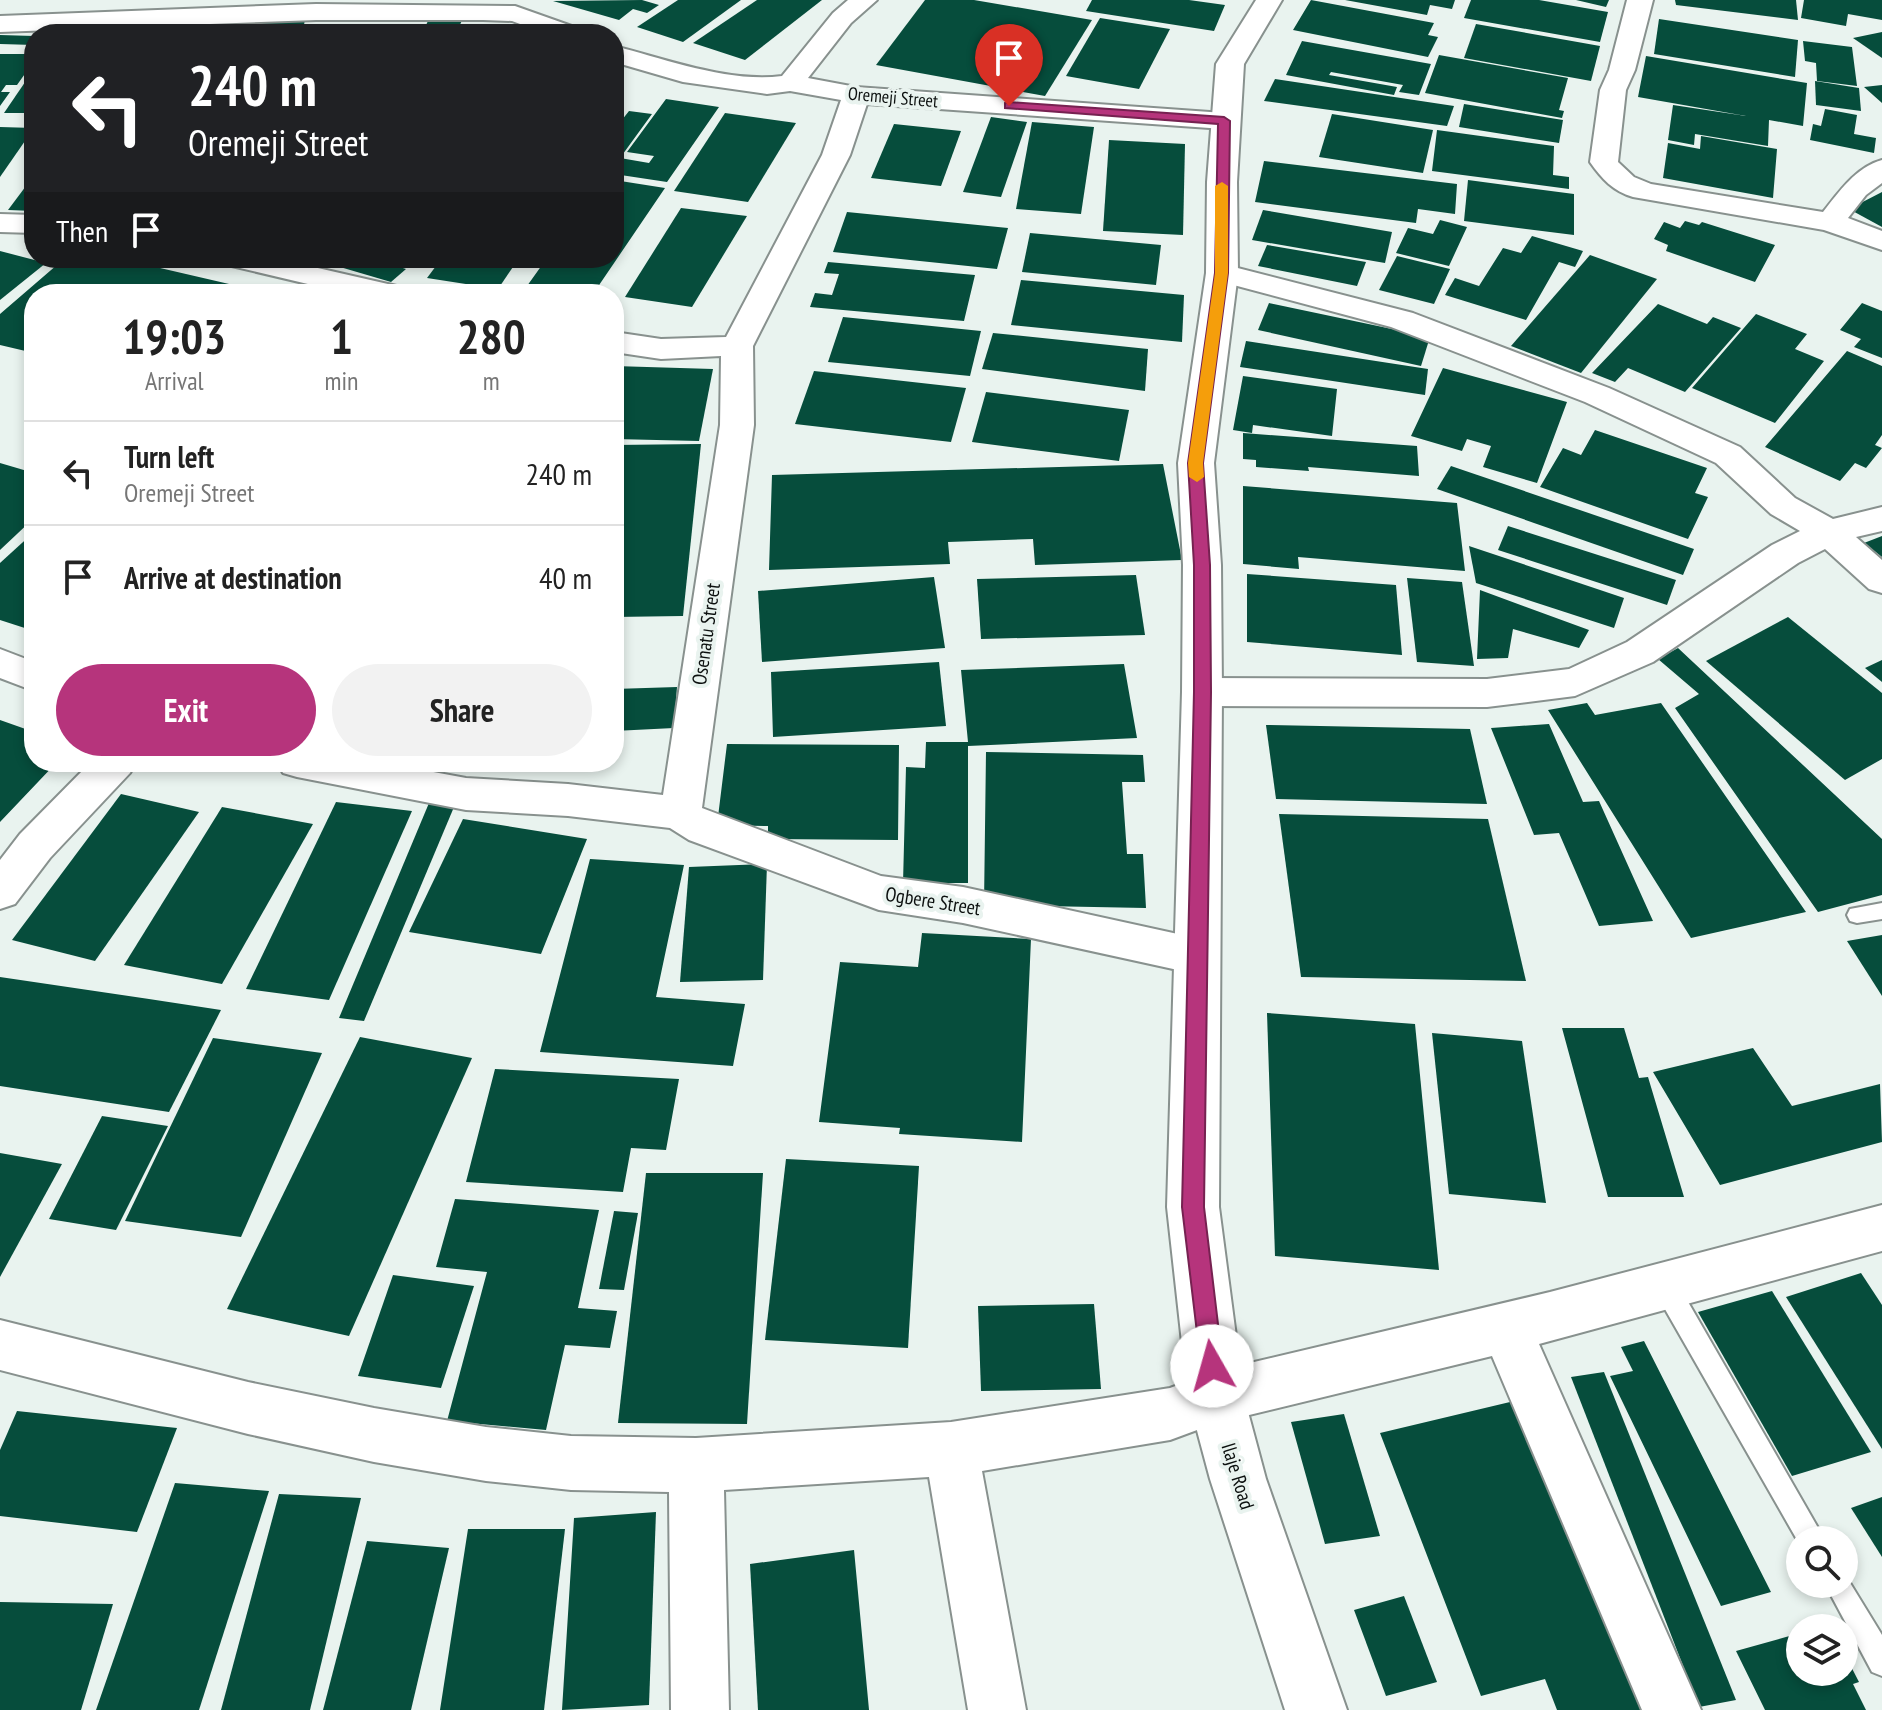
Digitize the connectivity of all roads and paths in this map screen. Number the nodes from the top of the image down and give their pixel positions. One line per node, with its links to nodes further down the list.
1 (864, 0): 8 (street)
2 (1269, 0): 10 (street, Ilaje Road)
3 (1640, 0): 12 (street)
4 (520, 7): 5 (street); 6 (street)
5 (0, 24)
6 (552, 24)
7 (624, 57): 8 (street, Oremeji Street)
8 (790, 83): 9 (street, Oremeji Street)
9 (856, 95): 10 (street, Oremeji Street); 20 (street, Osenatu Street)
10 (1224, 121): 17 (street, Ilaje Road)
11 (1882, 169): 12 (street)
12 (1830, 222): 15 (street)
13 (0, 223): 14 (street)
14 (24, 224)
15 (1882, 241)
16 (277, 268): 18 (street)
17 (1222, 273): 22 (street); 26 (street, Ilaje Road)
18 (347, 284)
19 (624, 343): 20 (street)
20 (737, 346): 29 (street, Osenatu Street)
21 (1882, 519): 22 (street)
22 (1828, 532): 23 (street); 26 (street)
23 (1882, 580)
24 (0, 663): 25 (street)
25 (24, 673)
26 (1202, 692): 33 (street, Ilaje Road)
27 (106, 772): 30 (street)
28 (350, 772): 29 (street)
29 (681, 813): 33 (street, Ogbere Street)
30 (0, 892)
31 (1882, 911): 32 (lane)
32 (1857, 915)
33 (1196, 956): 38 (street, Ilaje Road)
34 (1882, 1228): 35 (street)
35 (1667, 1289): 36 (street); 41 (lane)
36 (1507, 1330): 38 (street); 47 (street)
37 (0, 1345): 40 (street)
38 (1216, 1397): 39 (street); 46 (street, Ilaje Road)
39 (951, 1449): 40 (street); 45 (street)
40 (696, 1465): 44 (street)
41 (1804, 1526)
42 (1846, 1598): 43 (lane)
43 (1882, 1662)
44 (700, 1710)
45 (997, 1710)
46 (1316, 1710)
47 (1672, 1710)

